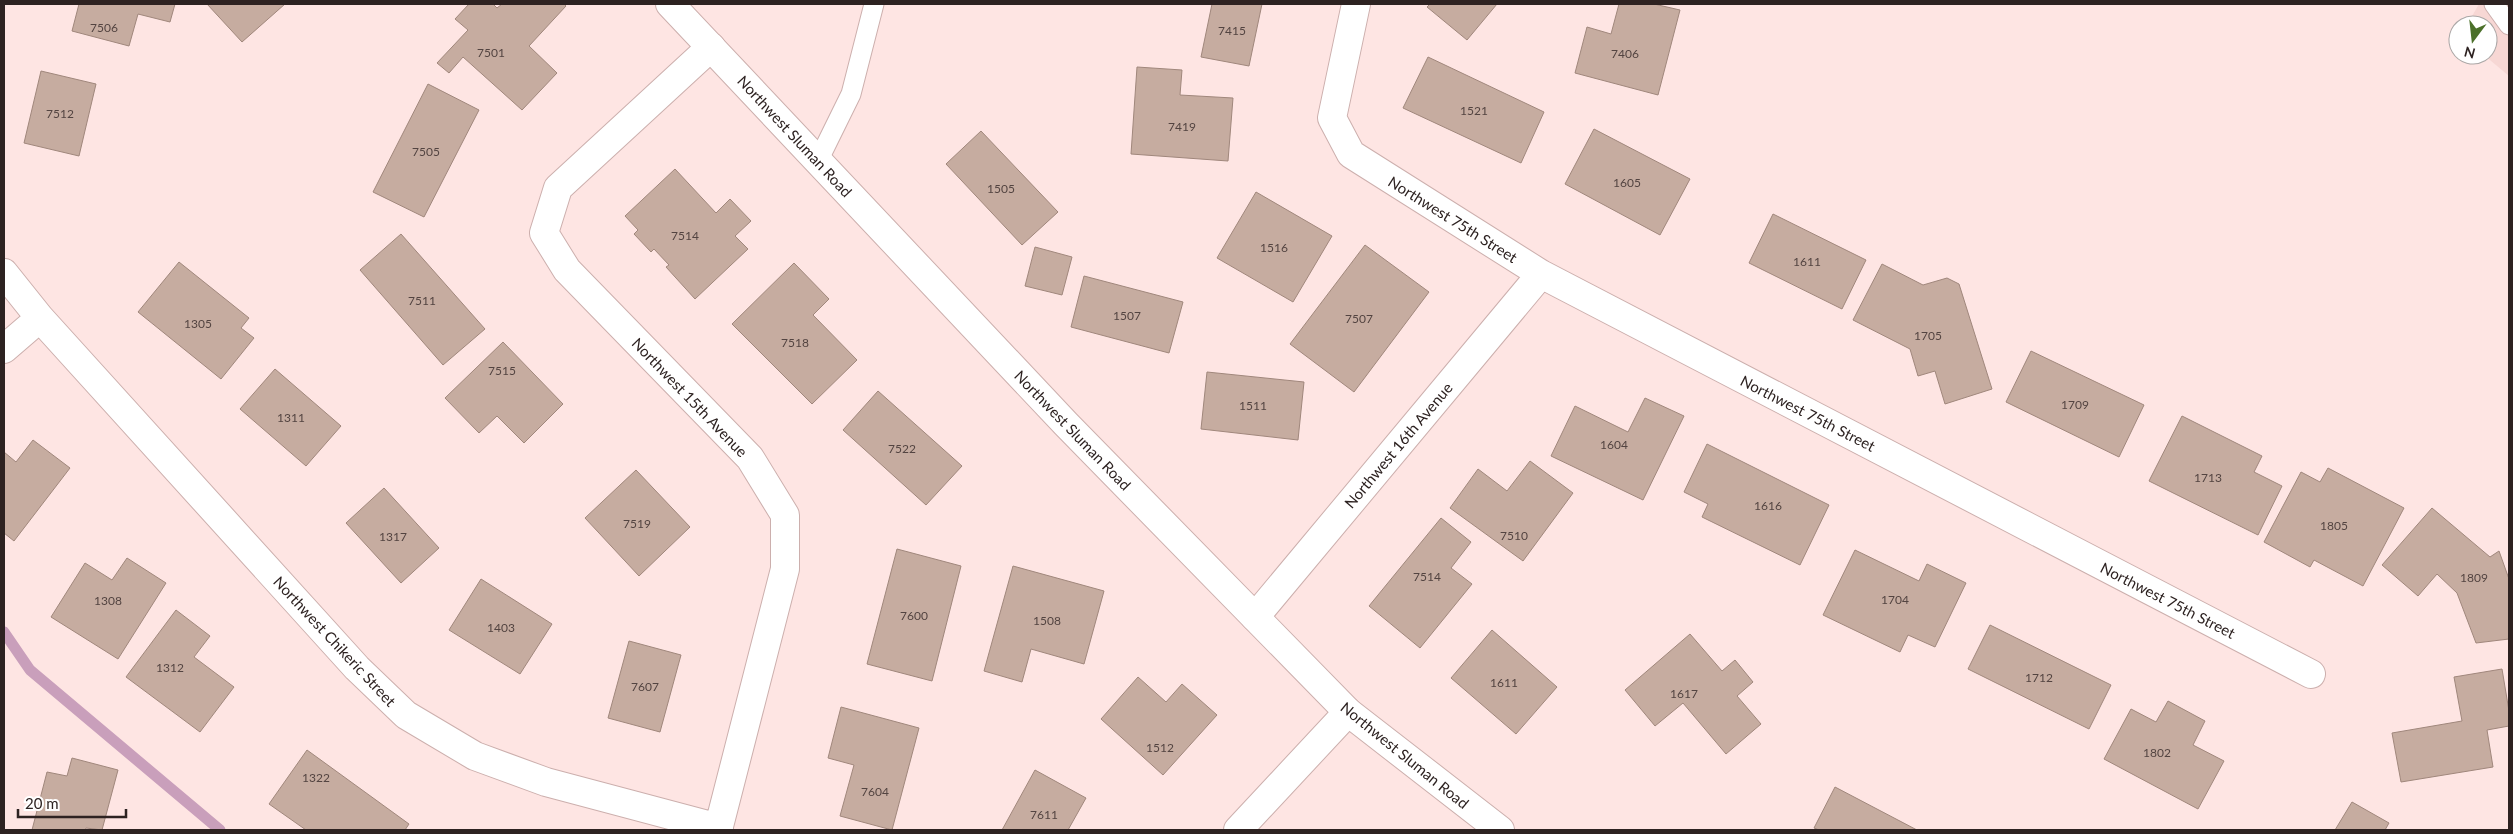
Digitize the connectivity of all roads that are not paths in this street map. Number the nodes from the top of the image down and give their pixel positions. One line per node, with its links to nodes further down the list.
1 (670, 4): 6 (street, Northwest Sluman Road)
2 (874, 4): 7 (lane)
3 (1356, 4): 9 (street, Northwest 75th Street)
4 (2494, 4): 5 (lane)
5 (2509, 25)
6 (711, 48): 7 (street, Northwest Sluman Road); 15 (street, Northwest 15th Avenue)
7 (818, 161): 12 (street, Northwest Sluman Road)
8 (4, 273): 10 (street, Northwest Chikeric Street)
9 (1541, 274): 12 (street, Northwest 16th Avenue); 13 (street, Northwest 75th Street)
10 (40, 318): 11 (street); 15 (street, Northwest Chikeric Street)
11 (4, 350)
12 (1255, 616): 14 (street, Northwest Sluman Road)
13 (2311, 674)
14 (1348, 712): 16 (street); 17 (street, Northwest Sluman Road)
15 (718, 829)
16 (1238, 830)
17 (1500, 830)

